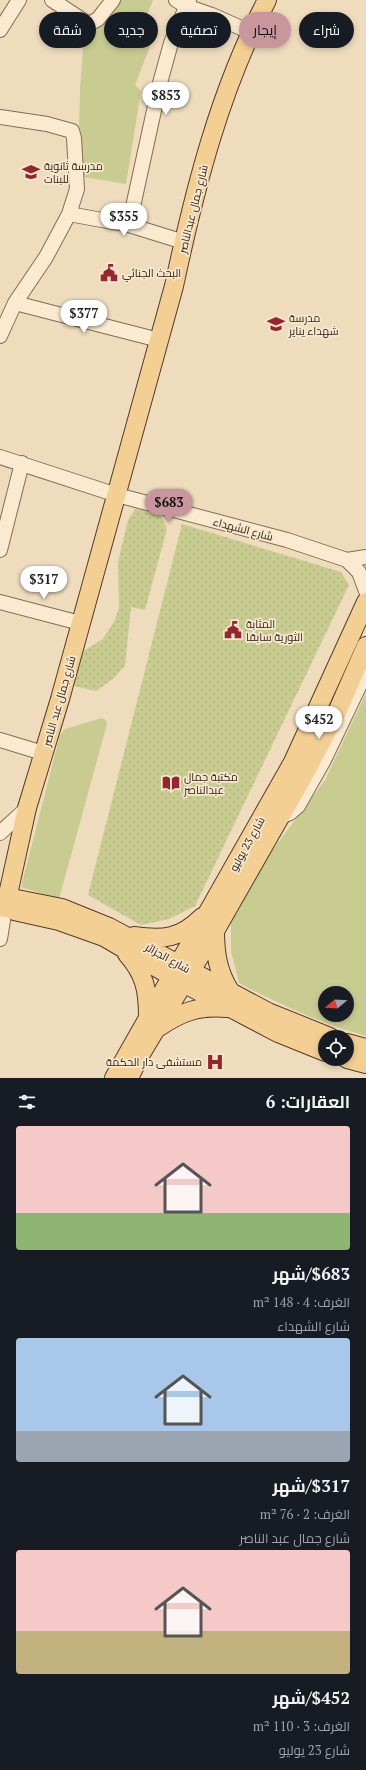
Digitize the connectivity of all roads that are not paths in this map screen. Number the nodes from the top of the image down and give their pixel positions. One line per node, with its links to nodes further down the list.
1 (19, 0): 8 (street)
2 (52, 0): 3 (street)
3 (112, 0)
4 (267, 0): 6 (main road, شارع جمال عبدالناصر)
5 (184, 2): 7 (street); 12 (street)
6 (261, 12)
7 (239, 27)
8 (0, 30)
9 (244, 48): 13 (main road, شارع جمال عبدالناصر)
10 (0, 117): 11 (street)
11 (69, 214): 12 (street); 14 (street)
12 (129, 225): 13 (street)
13 (184, 242): 16 (main road, شارع جمال عبدالناصر)
14 (15, 303): 15 (street); 16 (street)
15 (0, 336)
16 (159, 340): 19 (main road, شارع جمال عبدالناصر)
17 (0, 457): 18 (street, شارع الشهداء)
18 (22, 462): 19 (street, شارع الشهداء); 20 (street)
19 (117, 494): 22 (street, شارع الشهداء); 26 (main road, شارع جمال عبد الناصر)
20 (0, 550)
21 (366, 557): 22 (street, شارع الشهداء)
22 (347, 560): 23 (street)
23 (366, 591)
24 (0, 602): 26 (street)
25 (366, 602): 35 (main road, شارع 23 يوليو)
26 (80, 624): 30 (main road, شارع جمال عبد الناصر)
27 (366, 646): 32 (main road, شارع 23 يوليو)
28 (366, 672): 32 (street)
29 (0, 740): 30 (street)
30 (43, 753): 31 (main road, شارع جمال عبد الناصر)
31 (28, 808): 33 (street); 34 (main road, شارع جمال عبد الناصر)
32 (280, 817): 36 (main road, شارع 23 يوليو)
33 (0, 832)
34 (3, 902): 37 (street); 38 (main road, شارع الجزائر)
35 (210, 910): 38 (main road); 39 (main road, شارع 23 يوليو)
36 (216, 931): 39 (main road, شارع 23 يوليو); 40 (main road)
37 (0, 939)
38 (123, 941): 39 (main road, شارع الجزائر); 41 (main road)
39 (182, 974): 40 (main road, شارع الجزائر); 41 (main road, شارع 23 يوليو)
40 (230, 1000): 41 (main road); 42 (main road, شارع الجزائر); 45 (main road, شارع الجزائر)
41 (152, 1023): 48 (main road, شارع 23 يوليو); 49 (main road, شارع 23 يوليو)
42 (318, 1032)
43 (354, 1045): 44 (main road)
44 (366, 1048)
45 (318, 1049)
46 (354, 1061): 47 (main road)
47 (366, 1064)
48 (114, 1078)
49 (129, 1078)

